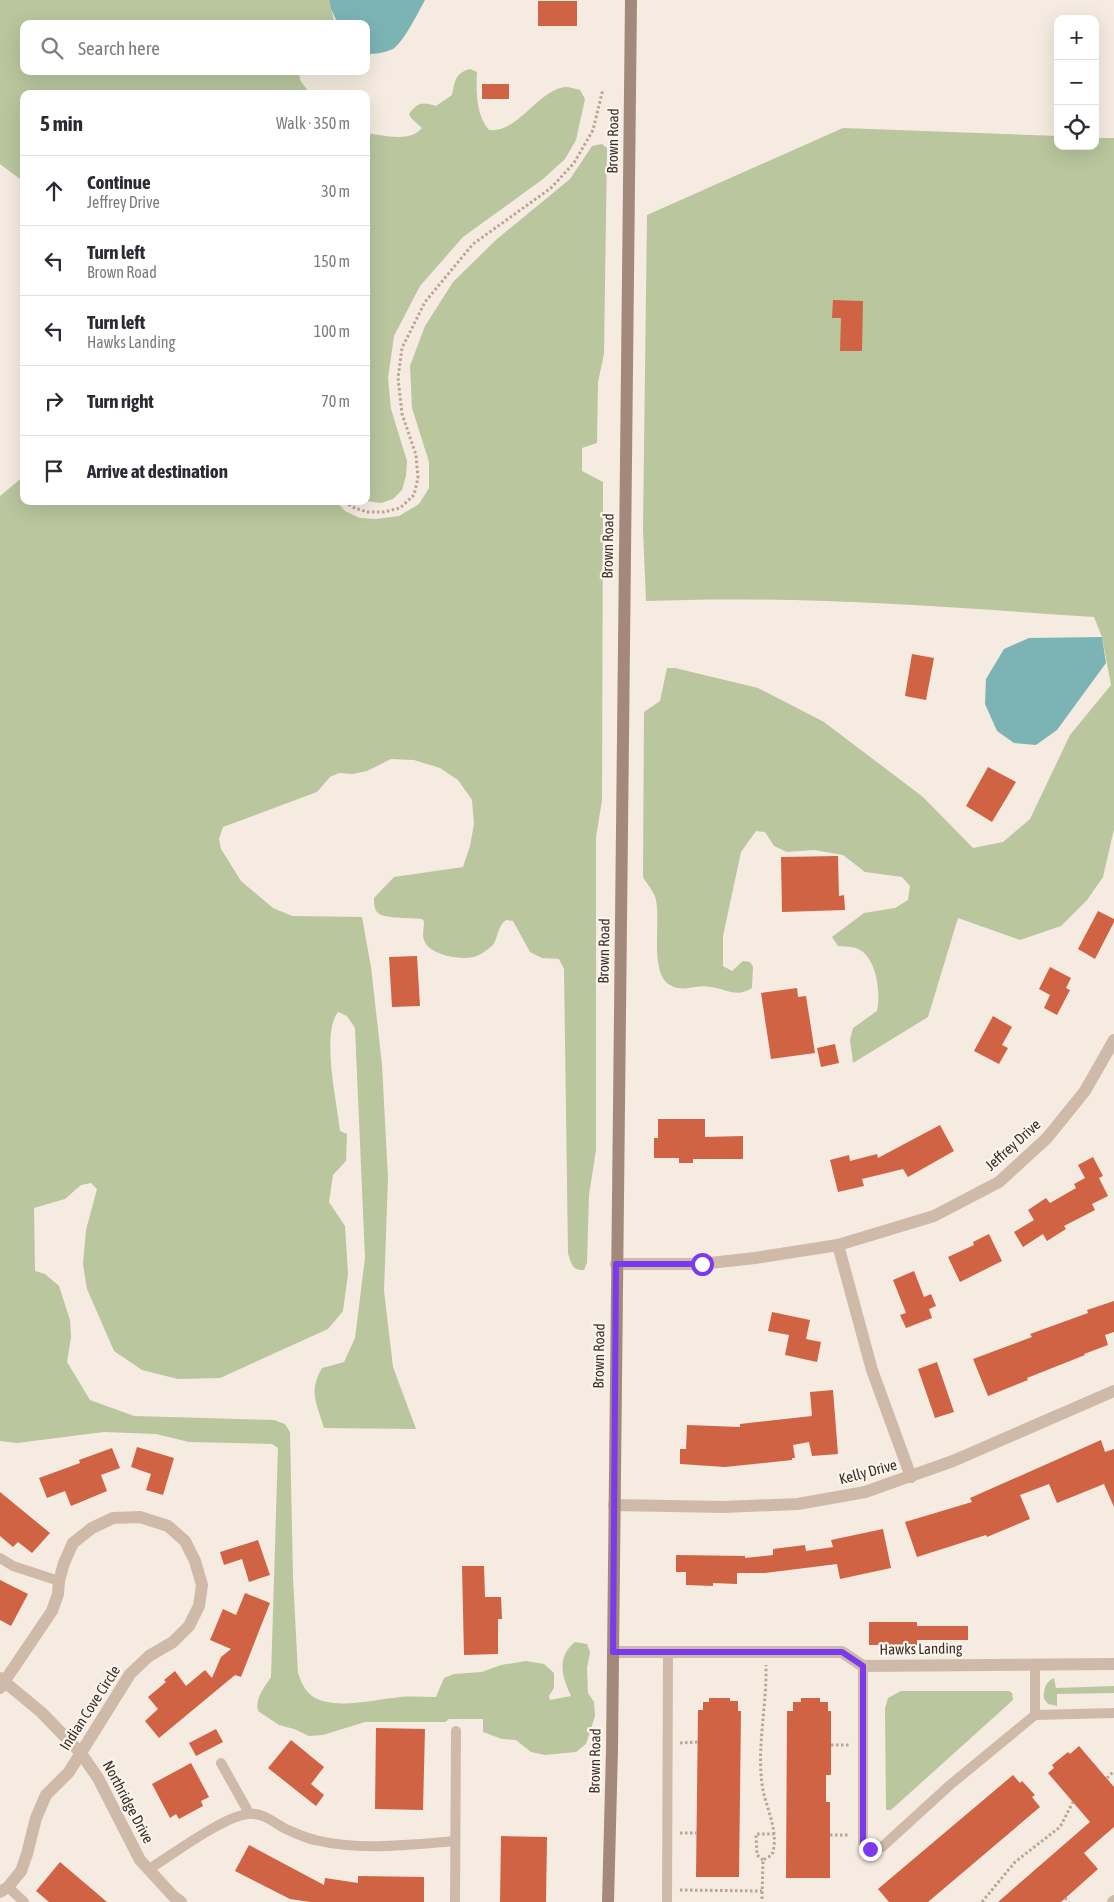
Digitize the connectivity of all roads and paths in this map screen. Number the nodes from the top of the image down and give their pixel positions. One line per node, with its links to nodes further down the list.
1 (631, 0): 7 (street, Brown Road)
2 (603, 89): 3 (path)
3 (350, 505)
4 (1114, 1040): 5 (street, Jeffrey Drive)
5 (1111, 1054): 6 (street, Jeffrey Drive)
6 (838, 1245): 7 (street, Jeffrey Drive); 9 (street)
7 (616, 1264): 10 (street, Brown Road)
8 (1114, 1391): 9 (street, Kelly Drive)
9 (911, 1477): 10 (street, Kelly Drive)
10 (614, 1505): 13 (street, Brown Road)
11 (0, 1558): 12 (lane)
12 (59, 1581): 19 (street, Indian Cove Circle); 25 (street, Indian Cove Circle)
13 (613, 1652): 14 (street, Hawks Landing); 45 (street, Brown Road)
14 (668, 1652): 15 (street, Hawks Landing); 38 (lane)
15 (766, 1652): 18 (street, Hawks Landing); 31 (path)
16 (1114, 1664): 17 (street, Hawks Landing)
17 (1035, 1665): 18 (street, Hawks Landing); 21 (lane)
18 (863, 1666): 23 (lane)
19 (2, 1682): 25 (street, Northridge Drive)
20 (1114, 1713): 21 (lane)
21 (1035, 1714): 33 (lane)
22 (456, 1731): 34 (lane)
23 (863, 1744): 24 (path); 33 (lane)
24 (831, 1745)
25 (80, 1752): 36 (street, Northridge Drive); 37 (street, Indian Cove Circle)
26 (221, 1763): 30 (lane)
27 (1114, 1771): 28 (path)
28 (1107, 1778)
29 (1073, 1802): 47 (path)
30 (249, 1813): 34 (lane); 36 (lane)
31 (774, 1834): 35 (path); 35 (path)
32 (830, 1835): 33 (path)
33 (863, 1835)
34 (455, 1842): 44 (lane)
35 (763, 1860): 39 (path)
36 (148, 1869): 43 (street, Northridge Drive)
37 (4, 1889): 42 (lane)
38 (667, 1890): 39 (path); 46 (lane)
39 (762, 1891): 41 (path)
40 (1065, 1898): 48 (path)
41 (762, 1899)
42 (24, 1902)
43 (181, 1902)
44 (455, 1902)
45 (608, 1902)
46 (667, 1902)
47 (982, 1902)
48 (1069, 1902)

